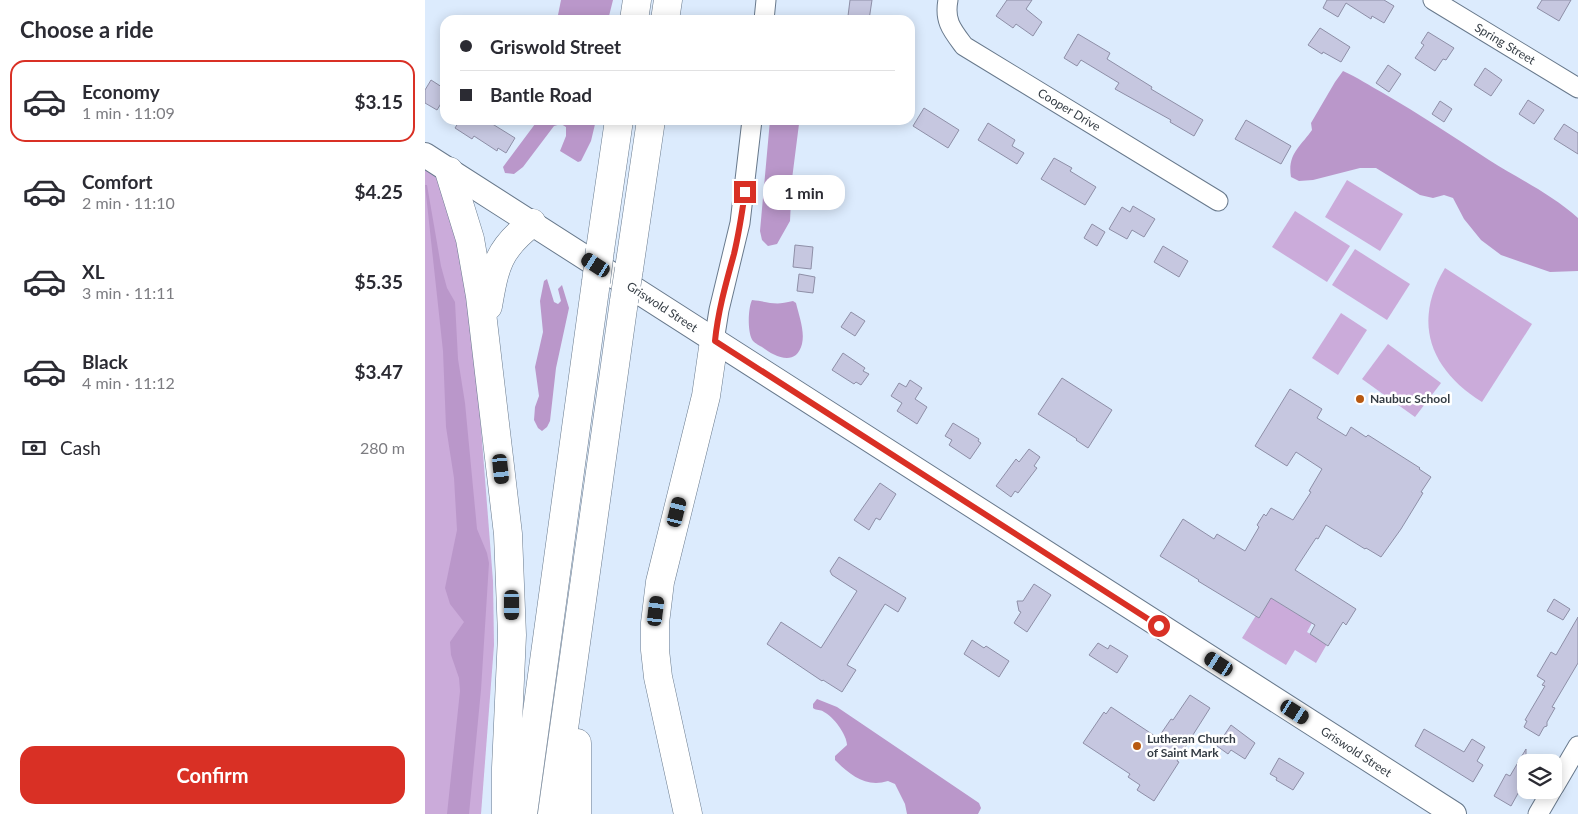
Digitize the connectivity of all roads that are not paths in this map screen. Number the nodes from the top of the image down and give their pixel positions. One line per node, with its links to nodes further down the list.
1 (637, 0): 6 (highway)
2 (669, 0): 7 (highway)
3 (766, 0): 8 (street)
4 (948, 0): 15 (street, Cooper Drive)
5 (1433, 0): 9 (street, Spring Street)
6 (635, 15)
7 (666, 15)
8 (764, 15)
9 (1578, 88)
10 (618, 125): 24 (highway, bridge)
11 (650, 125): 19 (highway, bridge)
12 (752, 125): 18 (street)
13 (425, 155): 14 (main road, Griswold Street)
14 (449, 171): 16 (main road, Griswold Street); 17 (highway)
15 (1218, 202)
16 (531, 223): 17 (highway); 18 (main road, Griswold Street)
17 (485, 324): 23 (highway)
18 (715, 341): 27 (highway); 28 (main road, Griswold Street)
19 (577, 636): 25 (highway); 26 (highway)
20 (1578, 746): 21 (street)
21 (1562, 774)
22 (1547, 799): 29 (street)
23 (506, 814)
24 (523, 814)
25 (552, 814)
26 (577, 814)
27 (688, 814)
28 (1454, 814)
29 (1538, 814)

